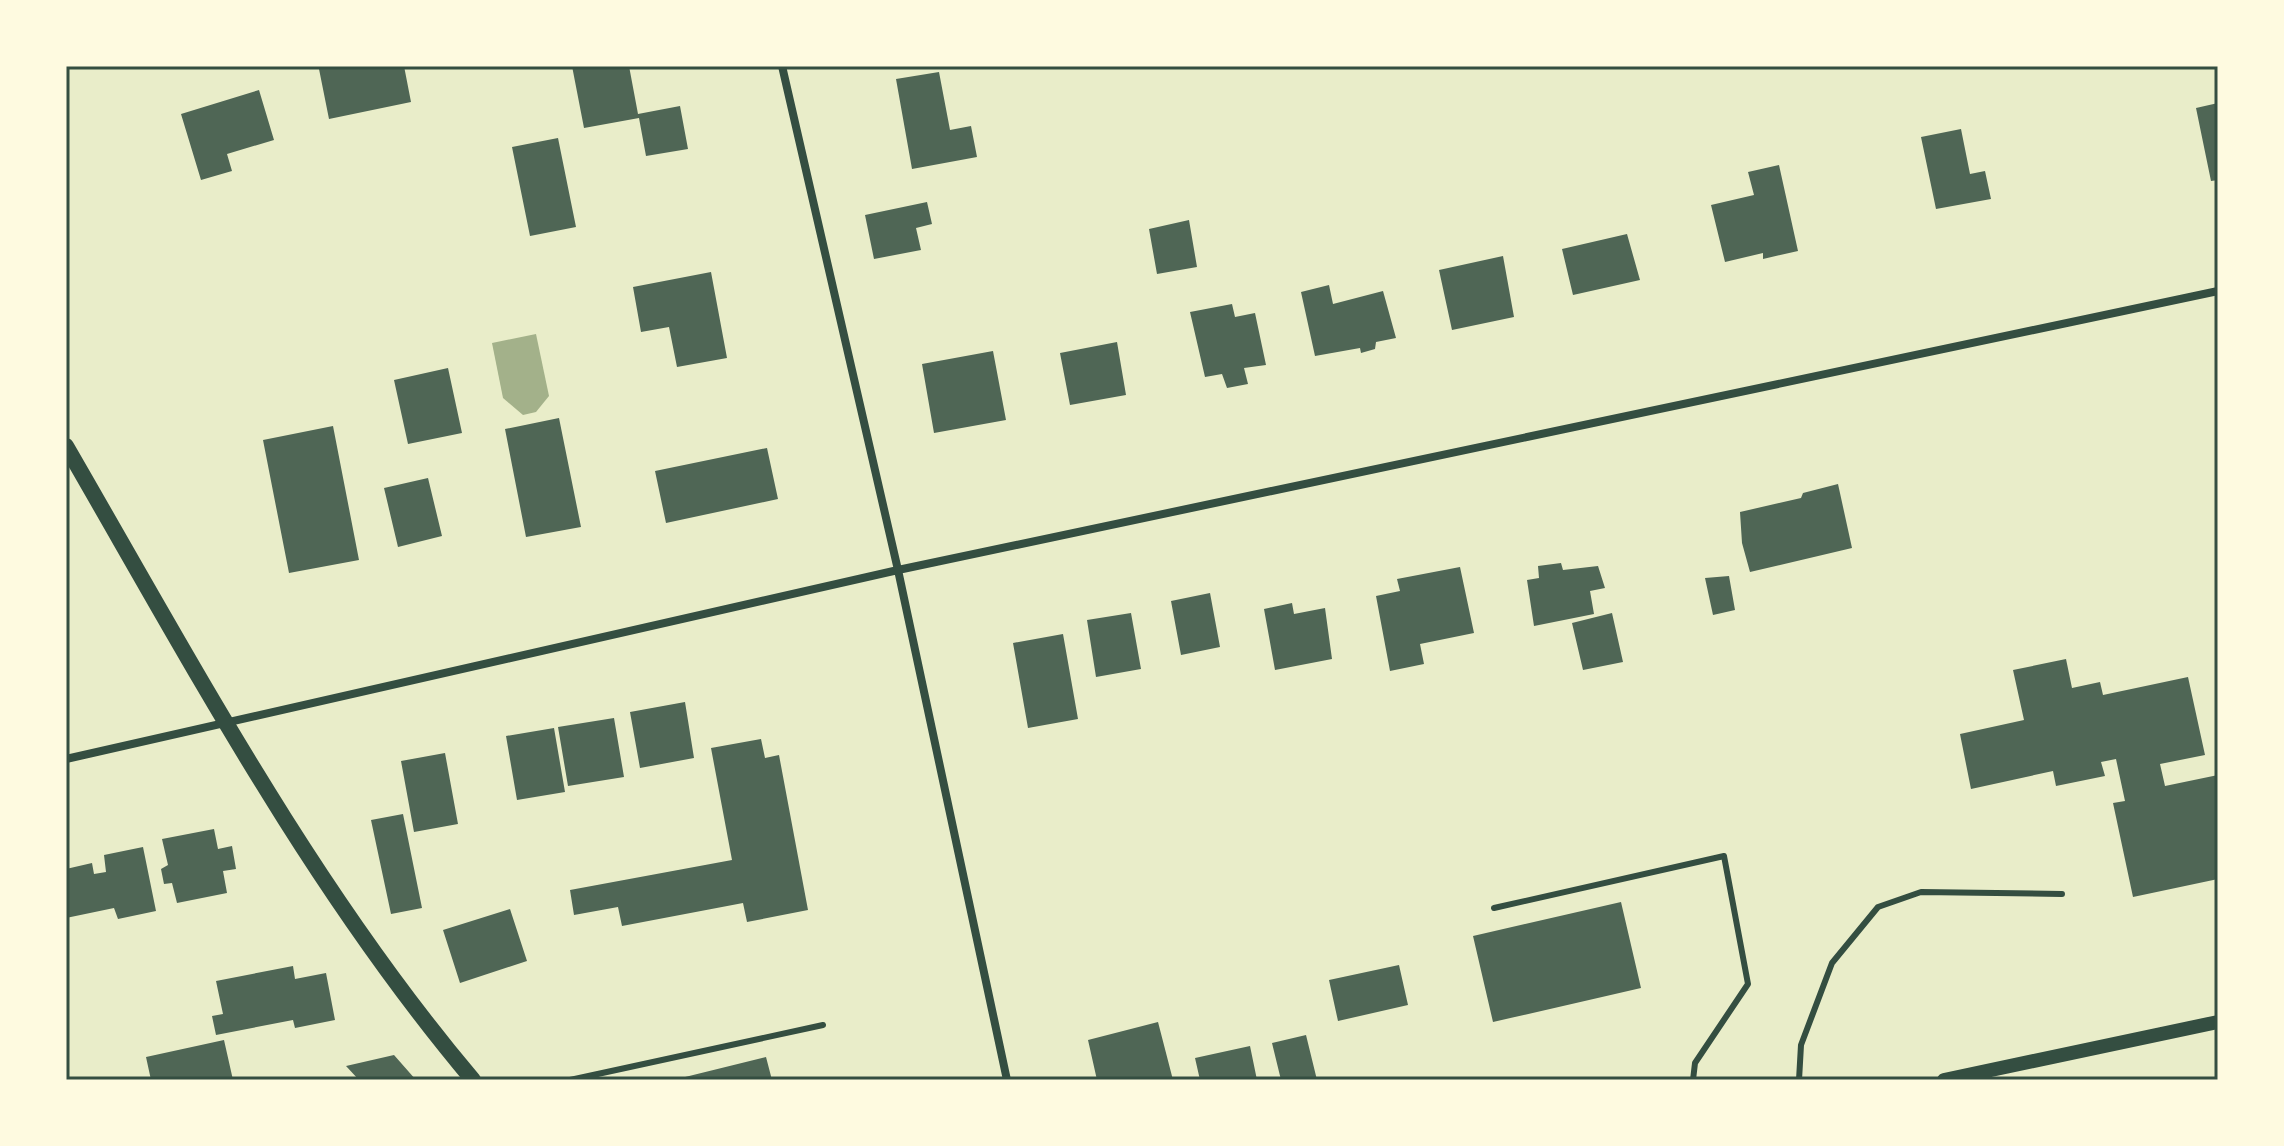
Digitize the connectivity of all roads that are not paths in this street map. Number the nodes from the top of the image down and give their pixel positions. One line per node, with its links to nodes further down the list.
1 (782, 66): 4 (street)
2 (2218, 291): 4 (street)
3 (66, 446): 5 (main road)
4 (898, 570): 5 (street); 13 (street)
5 (226, 723): 6 (street); 11 (main road)
6 (66, 759)
7 (2062, 894): 15 (lane)
8 (1494, 908): 14 (lane)
9 (2218, 1022): 16 (street)
10 (823, 1025): 12 (lane)
11 (473, 1080)
12 (570, 1080)
13 (1007, 1080)
14 (1693, 1080)
15 (1799, 1080)
16 (1944, 1080)

